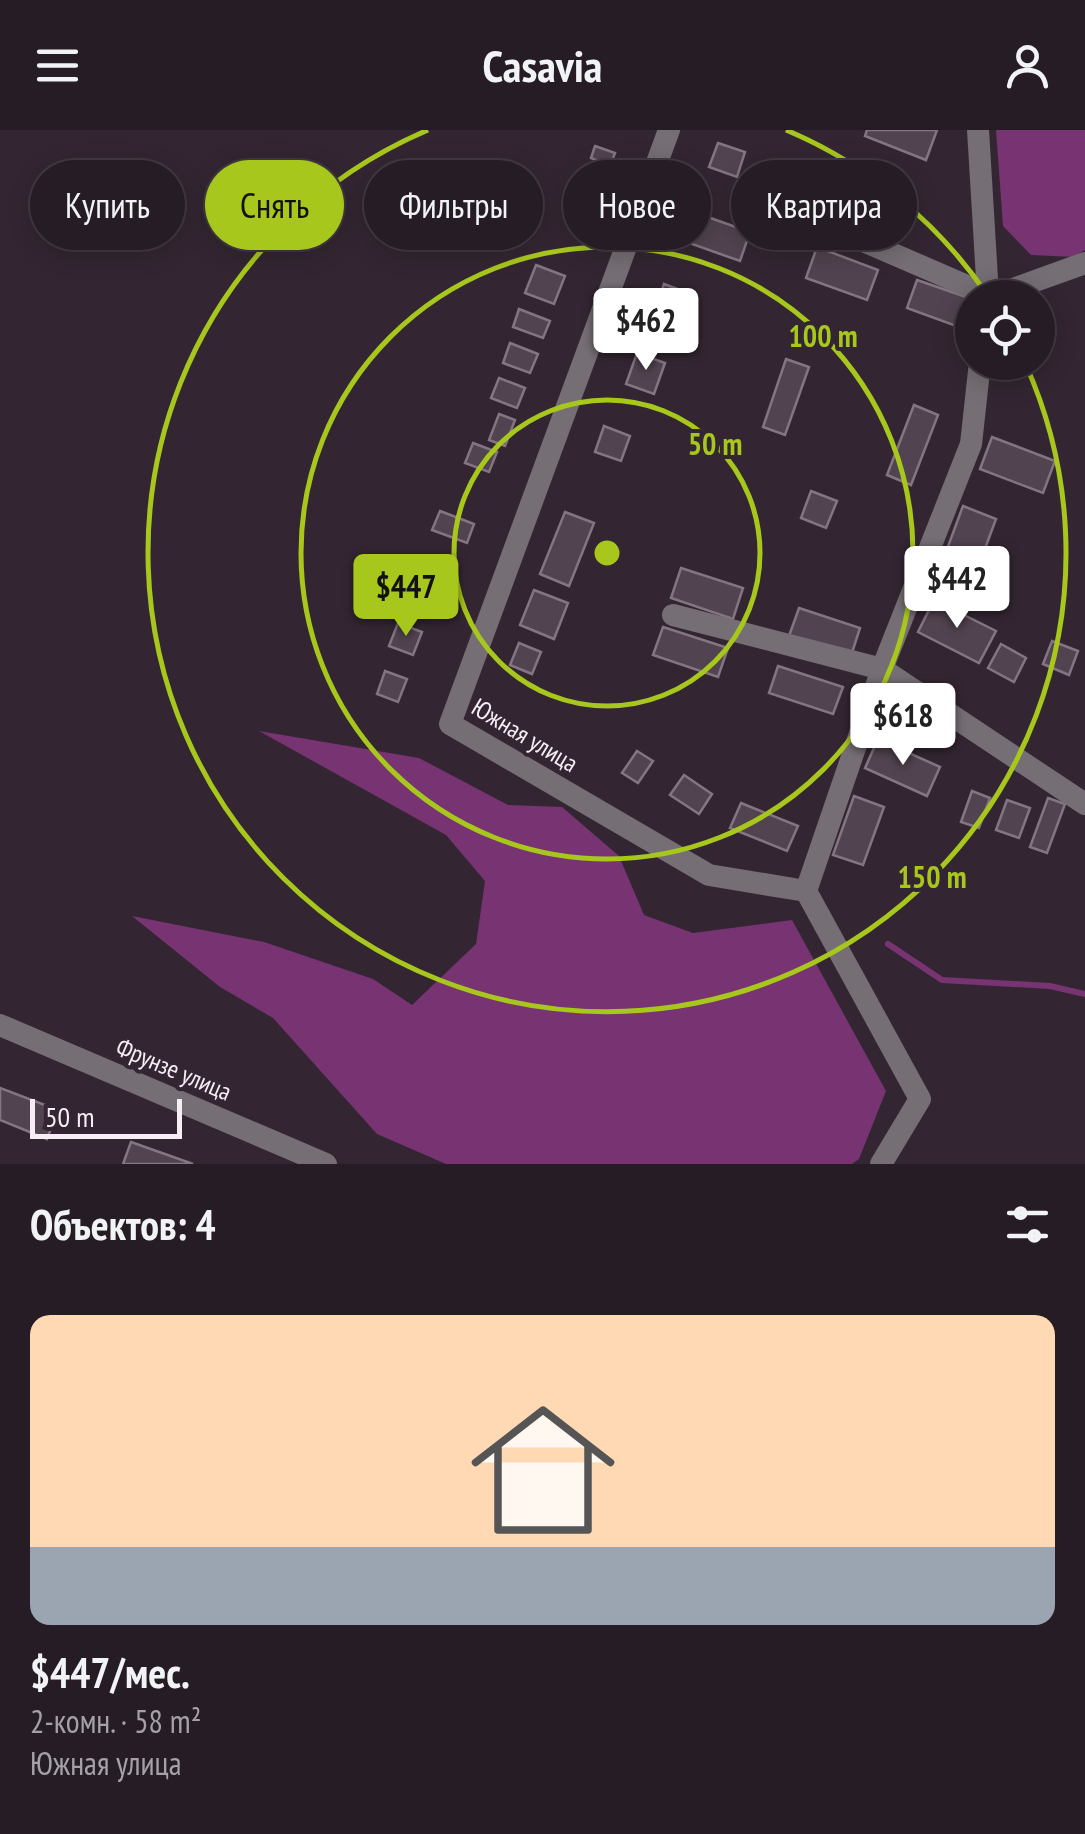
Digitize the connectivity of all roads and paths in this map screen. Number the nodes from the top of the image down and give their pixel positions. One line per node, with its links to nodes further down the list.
1 (669, 130): 12 (street, Южная улица)
2 (978, 130): 5 (street)
3 (883, 250): 7 (street)
4 (1085, 263): 6 (street)
5 (987, 280)
6 (1035, 280)
7 (955, 282)
8 (978, 380): 10 (street)
9 (673, 615): 10 (street)
10 (882, 670): 11 (street); 12 (street)
11 (1085, 804)
12 (806, 891): 16 (street)
13 (0, 1025): 14 (street, Фрунзе улица)
14 (290, 1157): 15 (street, Фрунзе улица)
15 (326, 1164)
16 (881, 1164)

